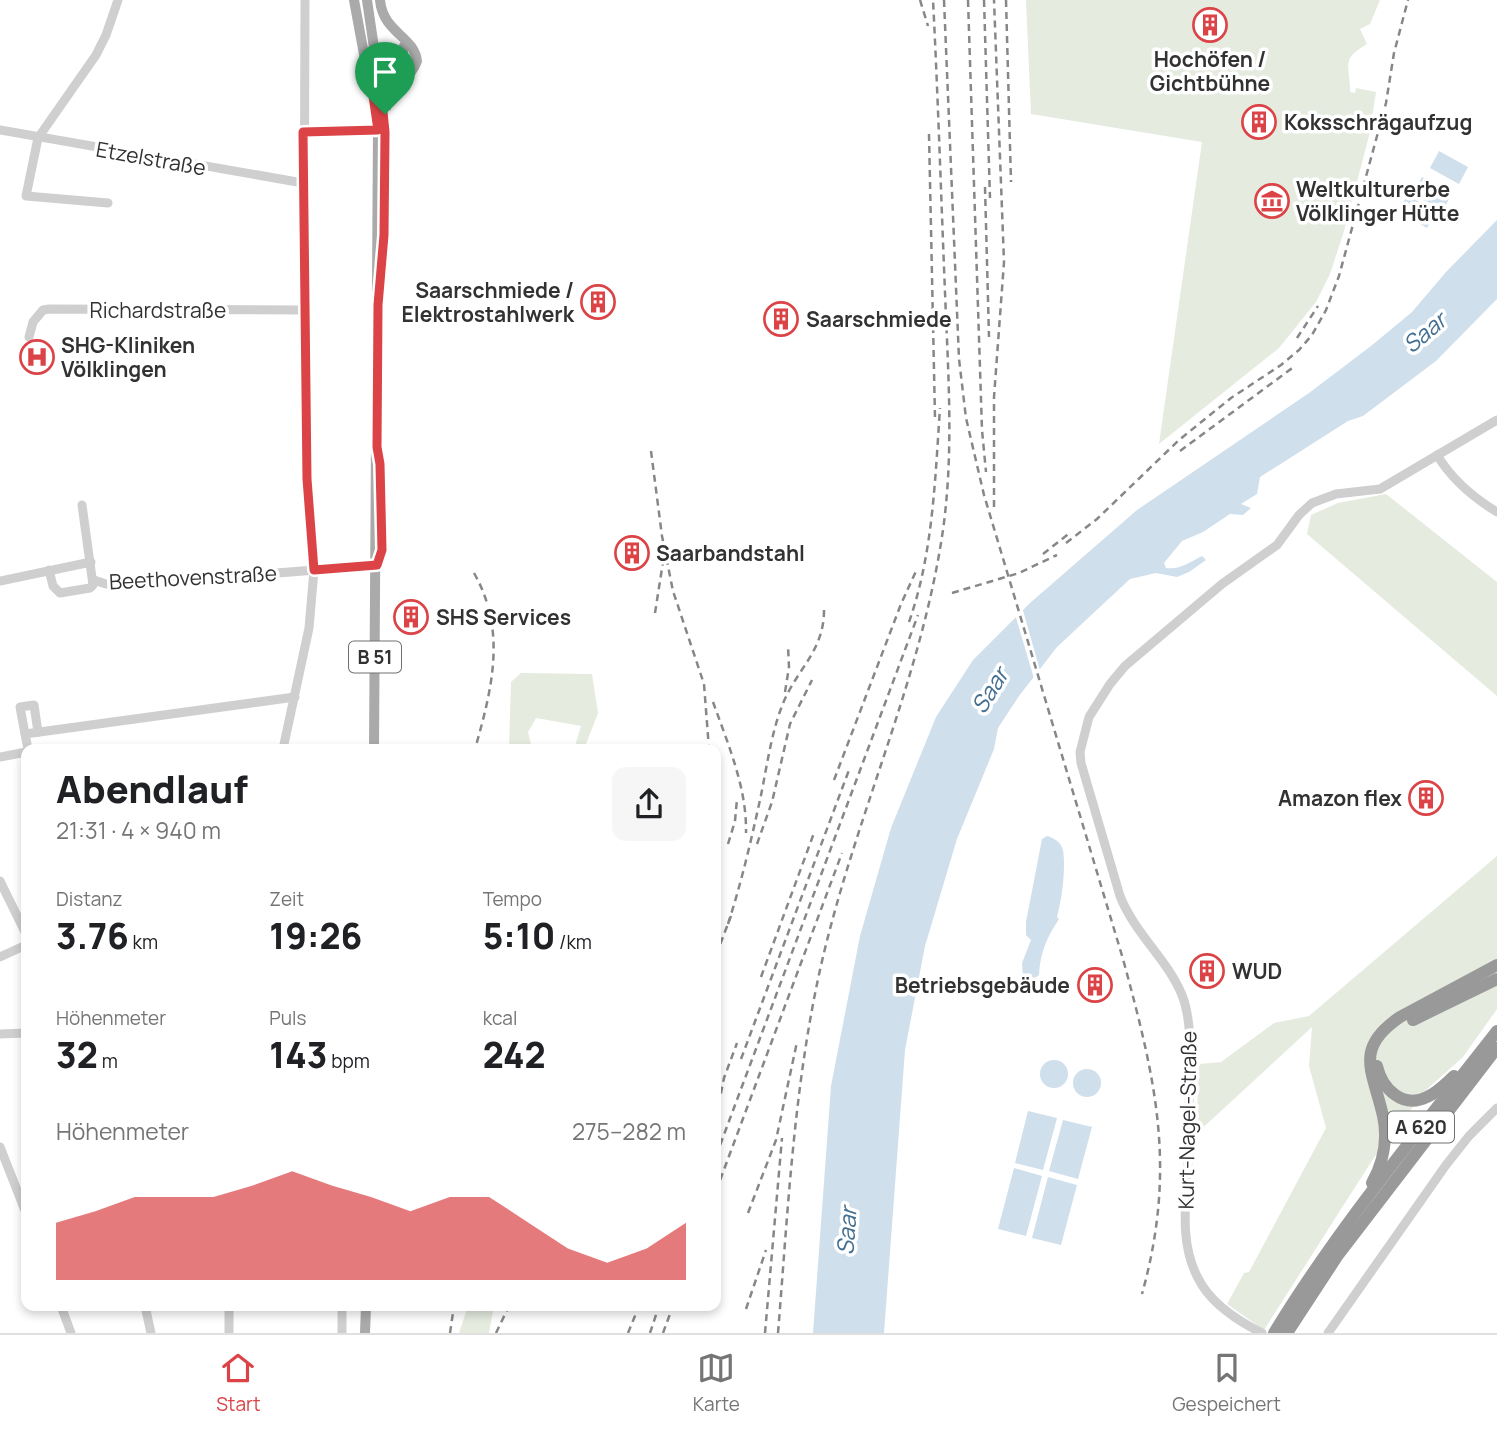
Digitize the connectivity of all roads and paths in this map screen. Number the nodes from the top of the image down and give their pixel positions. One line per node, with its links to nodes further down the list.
1 (118, 0): 13 (street)
2 (305, 0): 12 (street)
3 (354, 0): 8 (main road, B 51)
4 (367, 0): 6 (main road, B 51)
5 (380, 0): 7 (main road)
6 (370, 23): 7 (main road); 8 (main road, B 51)
7 (401, 41): 8 (main road); 9 (main road)
8 (377, 82): 9 (main road, B 51); 11 (main road, B 51)
9 (385, 114): 16 (main road, B 51)
10 (0, 130): 13 (street, Etzelstraße)
11 (378, 130): 12 (street); 16 (main road, B 51)
12 (303, 132): 14 (street)
13 (38, 138): 14 (street, Etzelstraße); 15 (street)
14 (303, 183): 17 (street)
15 (108, 202)
16 (378, 305): 24 (main road, B 51)
17 (304, 310): 18 (street, Richardstraße); 26 (street)
18 (29, 337)
19 (1497, 420): 20 (street)
20 (1437, 455): 22 (street); 61 (street, Kurt-Nagel-Straße)
21 (82, 505): 23 (street, Beethovenstraße)
22 (1497, 512)
23 (90, 562): 25 (street, Beethovenstraße); 27 (street, Beethovenstraße)
24 (377, 565): 26 (street, Beethovenstraße); 34 (main road, B 51)
25 (49, 569): 27 (street, Beethovenstraße); 28 (street, Beethovenstraße)
26 (314, 570): 27 (street, Beethovenstraße); 29 (street)
27 (94, 580)
28 (0, 581)
29 (295, 697): 30 (street); 33 (street)
30 (38, 732): 31 (street); 31 (street)
31 (25, 734): 32 (street)
32 (26, 744)
33 (284, 744)
34 (374, 744)
35 (21, 752): 36 (street)
36 (0, 757)
37 (0, 881): 38 (street)
38 (21, 924)
39 (21, 947): 40 (street)
40 (0, 957)
41 (1497, 965): 49 (highway)
42 (1497, 979): 45 (highway)
43 (21, 1033): 44 (street)
44 (0, 1034)
45 (1495, 1039): 49 (highway, A 620); 50 (highway, A 620)
46 (1497, 1108): 64 (street)
47 (0, 1147): 48 (street)
48 (21, 1200)
49 (1353, 1218): 50 (highway, A 620)
50 (1303, 1295): 62 (highway, A 620); 63 (highway, A 620)
51 (63, 1311): 56 (street)
52 (146, 1311): 57 (street)
53 (229, 1311): 58 (street)
54 (342, 1311): 59 (street)
55 (366, 1311): 60 (main road)
56 (71, 1333)
57 (151, 1333)
58 (229, 1333)
59 (342, 1333)
60 (365, 1333)
61 (1262, 1333)
62 (1274, 1333)
63 (1287, 1333)
64 (1328, 1333)

